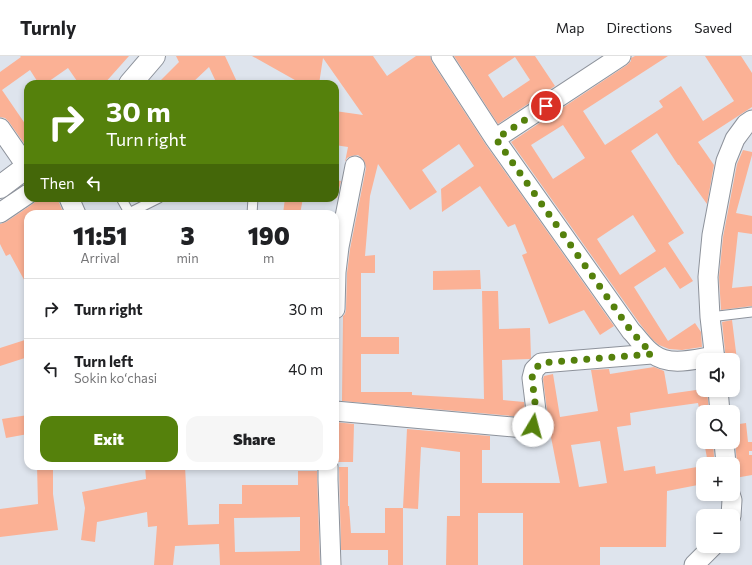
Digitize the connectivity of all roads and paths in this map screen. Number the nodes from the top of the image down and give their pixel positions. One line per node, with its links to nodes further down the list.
1 (154, 56): 4 (street)
2 (441, 56): 7 (street)
3 (622, 56): 7 (street)
4 (133, 80)
5 (750, 124): 18 (street)
6 (0, 128): 8 (street)
7 (496, 139): 20 (street)
8 (24, 163)
9 (355, 166): 16 (street)
10 (24, 169): 11 (street)
11 (0, 186)
12 (24, 197): 15 (street)
13 (151, 202): 14 (lane)
14 (136, 210)
15 (0, 213)
16 (339, 247)
17 (752, 312): 18 (lane)
18 (710, 317): 19 (street)
19 (714, 353)
20 (652, 354): 21 (street); 22 (street)
21 (696, 360)
22 (339, 411)
23 (328, 470): 25 (street)
24 (705, 553): 26 (street)
25 (331, 565)
26 (694, 565)

